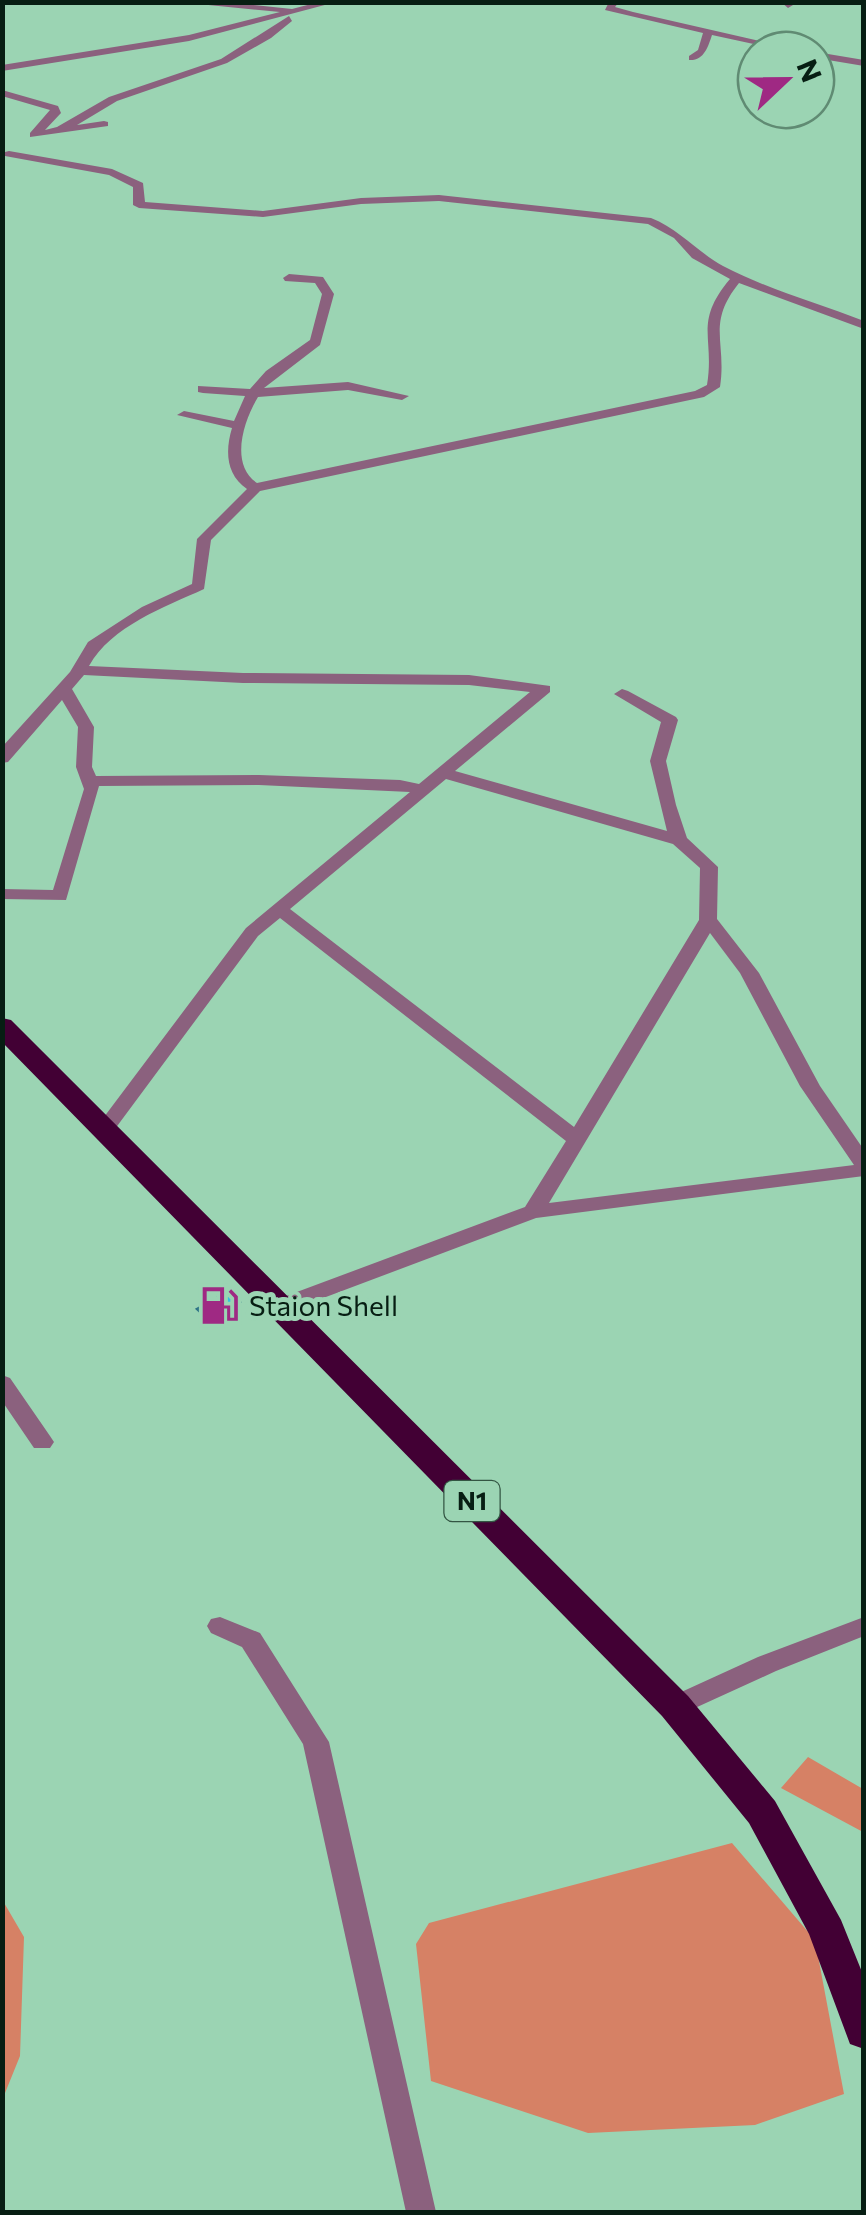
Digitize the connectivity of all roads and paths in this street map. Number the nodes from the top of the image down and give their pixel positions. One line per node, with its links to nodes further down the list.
1 (182, 2): 5 (street)
2 (332, 2): 5 (street)
3 (638, 2): 4 (street)
4 (618, 3): 6 (street)
5 (302, 12): 11 (street); 14 (street)
6 (707, 34): 7 (street); 8 (street)
7 (736, 37)
8 (692, 58)
9 (836, 58): 10 (street)
10 (864, 62)
11 (2, 68)
12 (2, 93): 15 (street)
13 (104, 124): 14 (street)
14 (60, 130): 15 (street)
15 (34, 135): 16 (street)
16 (6, 156): 18 (street)
17 (289, 278): 23 (street)
18 (737, 278): 20 (street); 27 (street)
19 (864, 311): 20 (street)
20 (830, 314): 21 (street)
21 (864, 325)
22 (203, 389): 23 (street)
23 (253, 393): 24 (street); 26 (street)
24 (402, 396)
25 (184, 414): 26 (street)
26 (241, 426): 27 (street)
27 (255, 488): 28 (street)
28 (79, 670): 29 (street); 32 (street)
29 (64, 689): 31 (street); 33 (street)
30 (622, 694): 35 (street)
31 (2, 758)
32 (443, 774): 34 (street); 35 (street)
33 (89, 781): 34 (street); 36 (street)
34 (422, 790): 37 (street)
35 (679, 840): 38 (street)
36 (2, 894)
37 (279, 909): 40 (street); 41 (street)
38 (708, 920): 41 (street); 42 (street)
39 (2, 1026): 40 (highway, N1)
40 (105, 1129): 44 (highway, N1)
41 (575, 1138): 43 (street)
42 (864, 1168): 43 (street)
43 (533, 1212): 44 (street)
44 (278, 1306): 49 (highway, N1)
45 (2, 1383): 46 (street)
46 (42, 1442)
47 (220, 1626): 51 (street)
48 (864, 1626): 49 (street)
49 (676, 1706): 50 (highway, N1)
50 (864, 2032)
51 (422, 2212)

